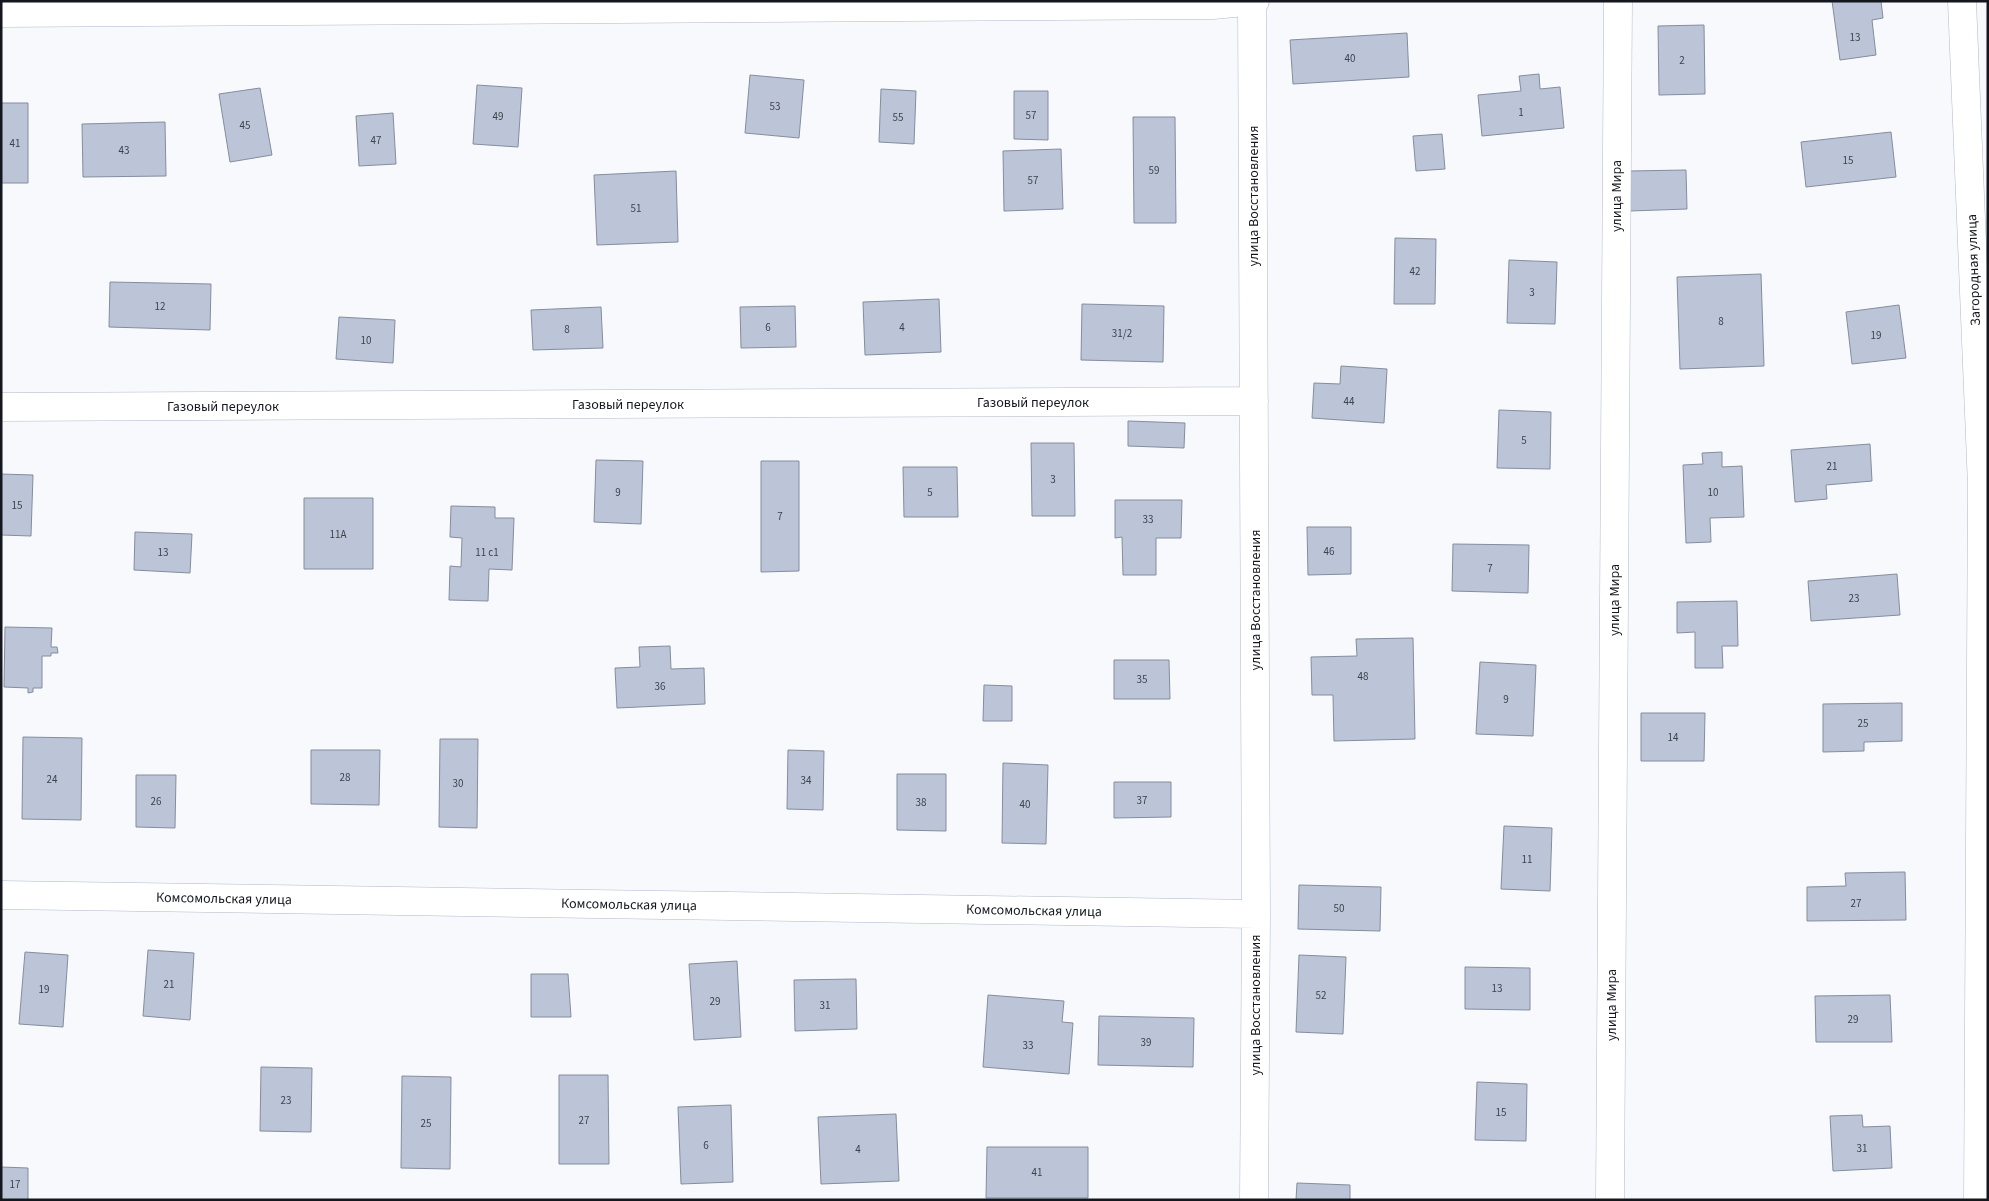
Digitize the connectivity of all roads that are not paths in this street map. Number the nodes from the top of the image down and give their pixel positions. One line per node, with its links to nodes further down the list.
1 (1253, 1): 4 (street); 5 (street, улица Восстановления)
2 (1618, 1): 12 (street, улица Мира)
3 (1962, 1): 7 (street, Загородная улица)
4 (1, 13)
5 (1254, 401): 6 (street, Газовый переулок); 10 (street, улица Восстановления)
6 (1, 407)
7 (1985, 486): 8 (street, Загородная улица)
8 (1983, 794): 13 (street, Загородная улица)
9 (1, 895): 10 (street, Комсомольская улица)
10 (1256, 914): 11 (street, улица Восстановления)
11 (1254, 1200)
12 (1610, 1200)
13 (1978, 1200)

